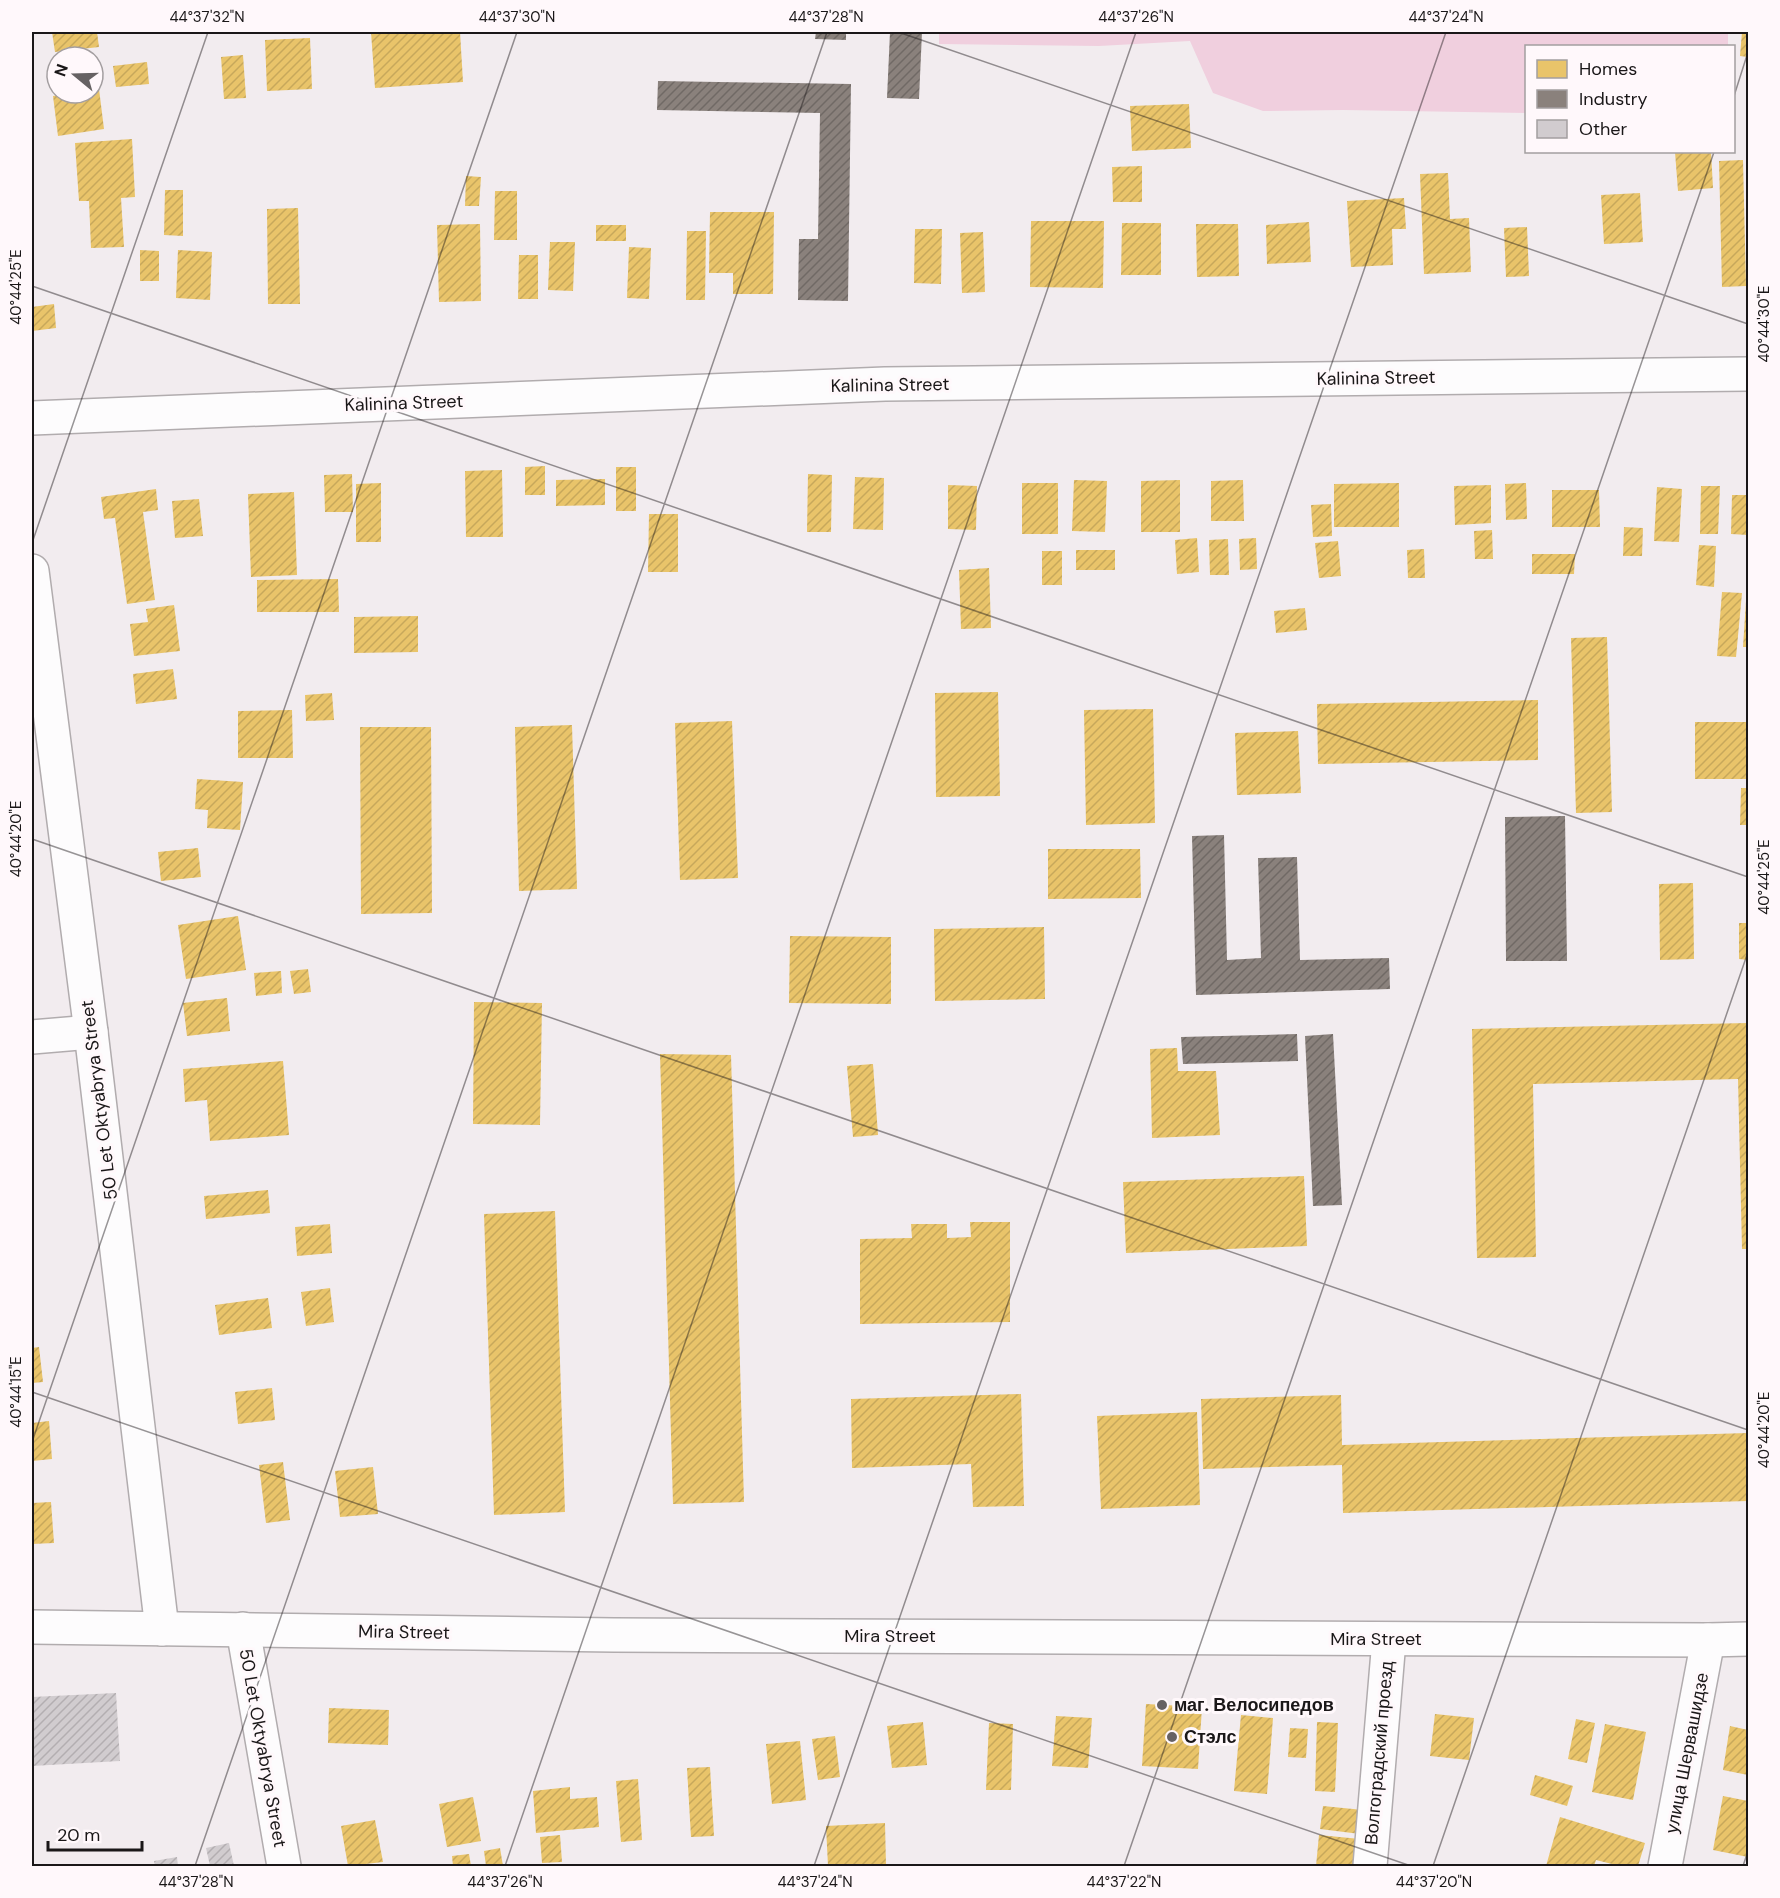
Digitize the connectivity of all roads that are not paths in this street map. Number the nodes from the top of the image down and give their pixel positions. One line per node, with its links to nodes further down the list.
1 (1749, 374): 2 (street, Kalinina Street)
2 (32, 418)
3 (32, 571): 4 (street, 50 Let Oktyabrya Street)
4 (91, 1032): 5 (street); 7 (street, 50 Let Oktyabrya Street)
5 (32, 1037)
6 (32, 1627): 7 (street, Mira Street)
7 (162, 1629): 8 (street, Mira Street)
8 (243, 1629): 10 (street, Mira Street); 12 (street, 50 Let Oktyabrya Street)
9 (1749, 1639): 11 (street, Mira Street)
10 (1389, 1640): 11 (street, Mira Street); 13 (street, Волгоградский проезд)
11 (1708, 1640): 14 (street, улица Шервашидзе)
12 (284, 1866)
13 (1370, 1866)
14 (1665, 1866)

